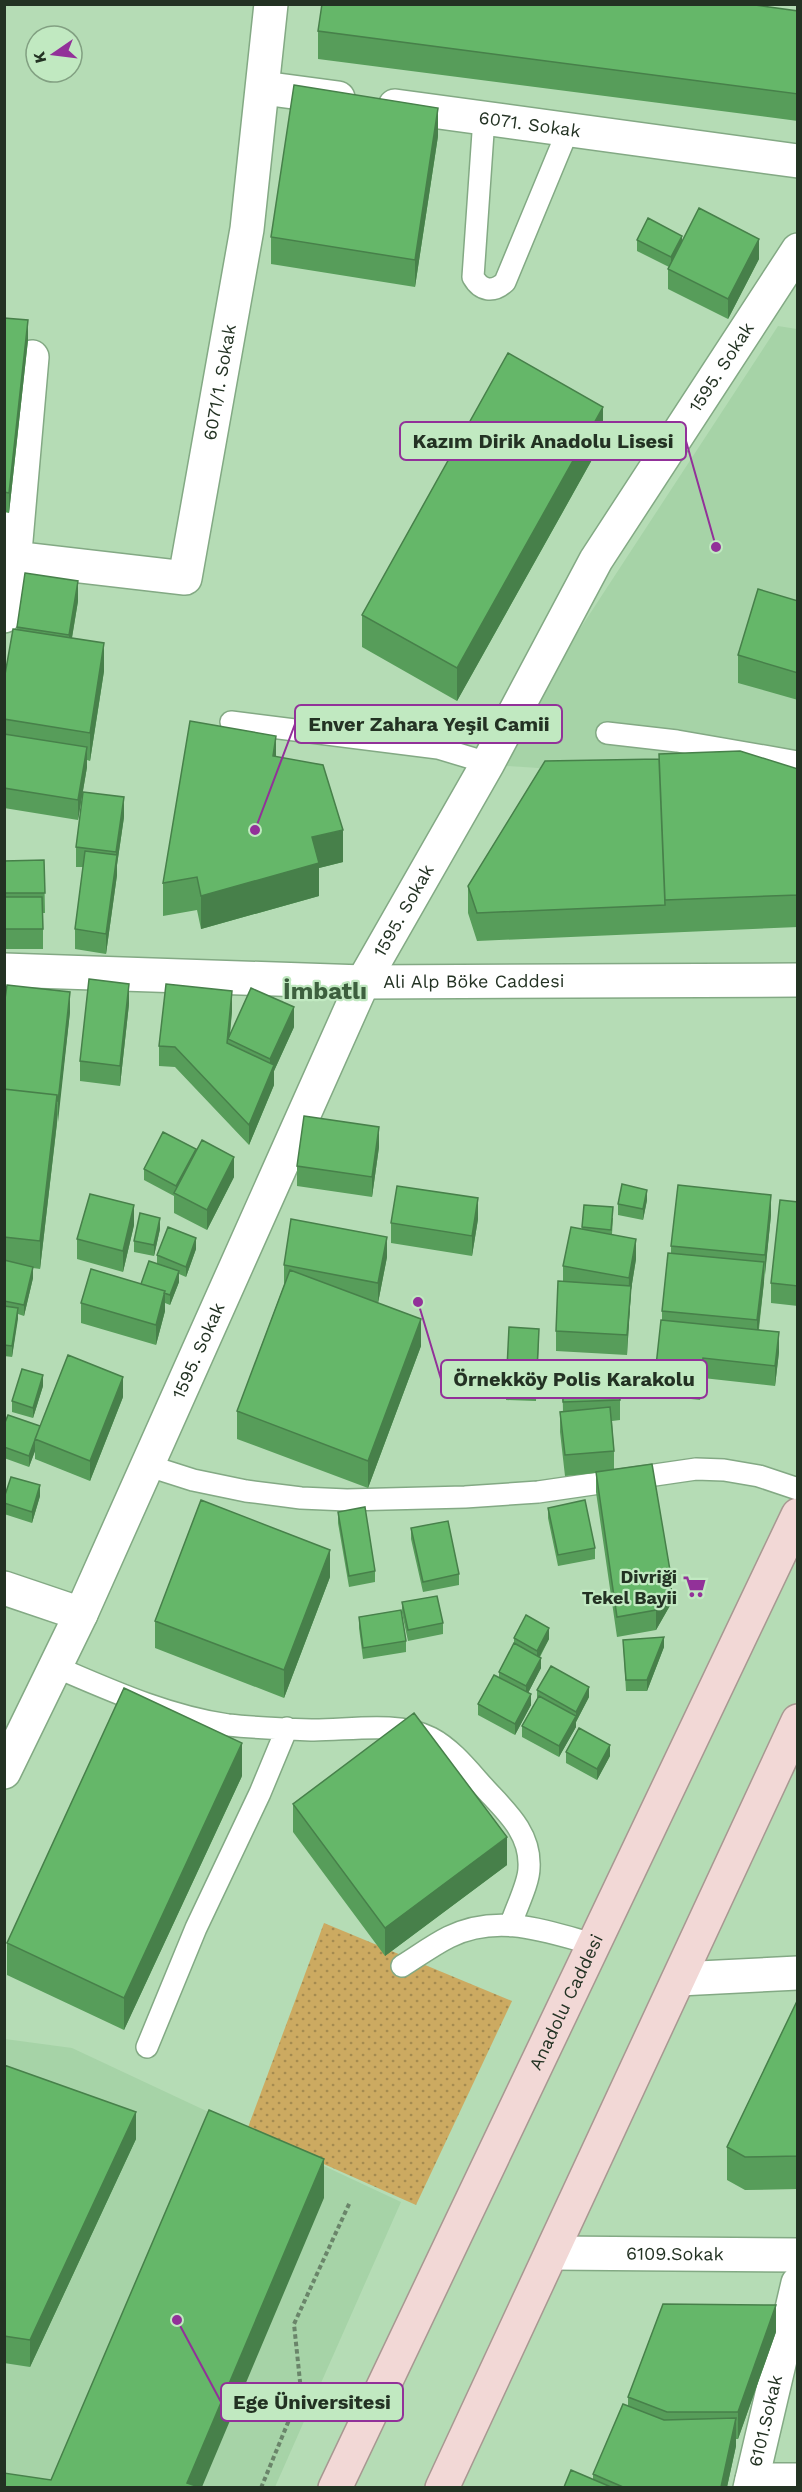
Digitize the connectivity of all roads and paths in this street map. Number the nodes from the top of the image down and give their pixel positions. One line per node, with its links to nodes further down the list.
1 (271, 4): 2 (street, 6071/1. Sokak)
2 (263, 88): 3 (street, 6071. Sokak); 8 (street, 6071/1. Sokak)
3 (484, 118): 4 (street, 6071. Sokak); 4 (lane)
4 (568, 130): 5 (street, 6071. Sokak)
5 (798, 161)
6 (798, 250): 13 (street, 1595. Sokak)
7 (32, 357): 8 (street)
8 (9, 557): 9 (street)
9 (4, 616)
10 (231, 722): 13 (lane)
11 (607, 733): 12 (lane)
12 (798, 762)
13 (488, 763): 16 (street, 1595. Sokak)
14 (4, 970): 16 (street, Ali Alp Böke Caddesi)
15 (798, 980): 16 (street, Ali Alp Böke Caddesi)
16 (363, 982): 17 (street, 1595. Sokak)
17 (146, 1465): 18 (lane); 21 (street, 1595. Sokak)
18 (798, 1489)
19 (798, 1515): 27 (highway, Anadolu Caddesi)
20 (4, 1588): 21 (street)
21 (81, 1614): 22 (street, 1595. Sokak)
22 (56, 1667): 24 (lane); 25 (street, 1595. Sokak)
23 (798, 1721): 30 (highway)
24 (287, 1728): 26 (lane); 31 (lane)
25 (4, 1772)
26 (511, 1924): 27 (lane); 28 (lane)
27 (593, 1944): 39 (highway, Anadolu Caddesi)
28 (402, 1966)
29 (798, 1973): 30 (street)
30 (679, 1979): 33 (highway)
31 (147, 2047)
32 (350, 2202): 38 (path)
33 (552, 2253): 34 (street, 6109.Sokak); 40 (highway)
34 (798, 2255)
35 (798, 2283): 37 (street, 6101.Sokak)
36 (798, 2480): 37 (street)
37 (751, 2484)
38 (261, 2487)
39 (335, 2487)
40 (442, 2487)

